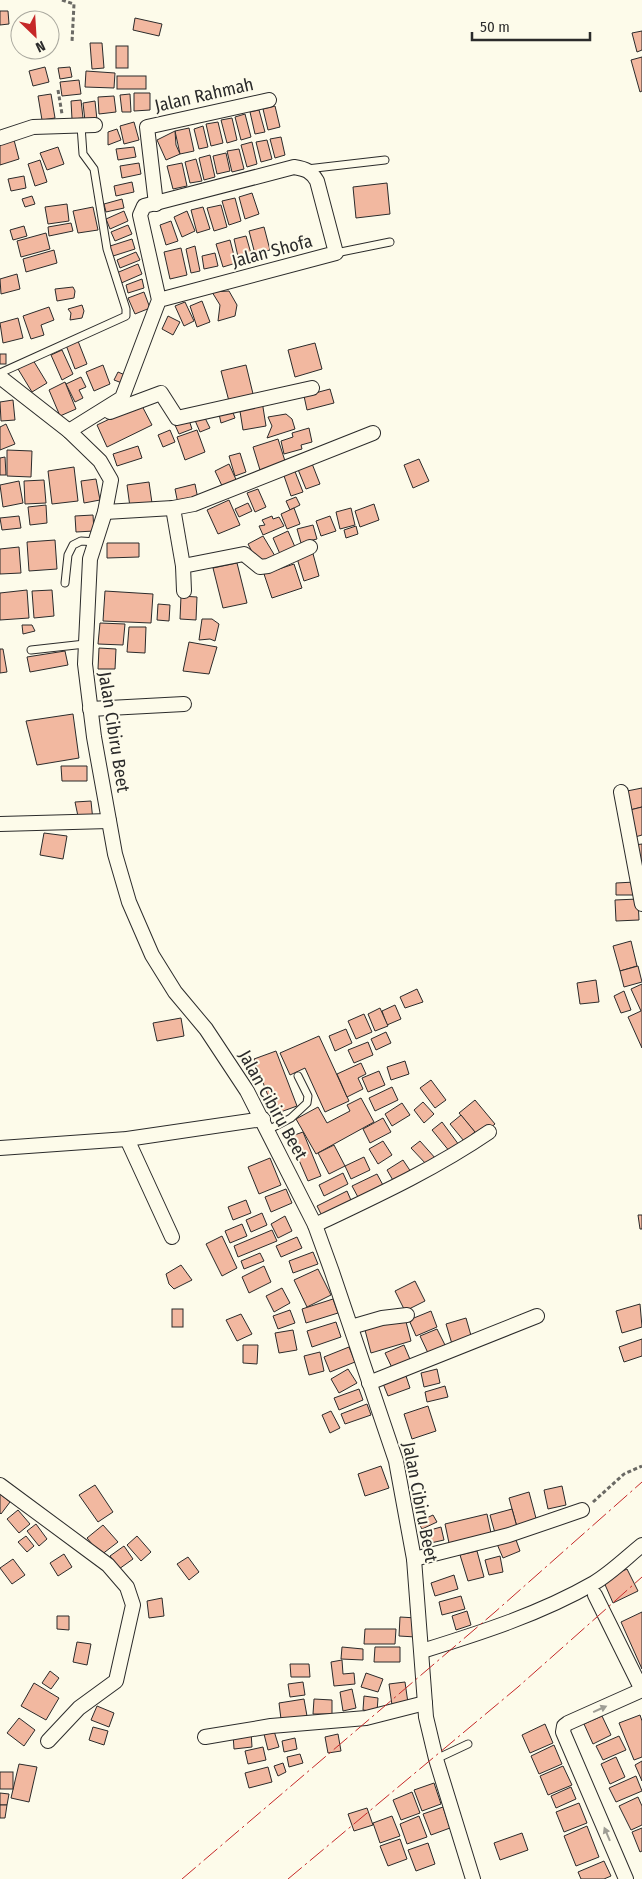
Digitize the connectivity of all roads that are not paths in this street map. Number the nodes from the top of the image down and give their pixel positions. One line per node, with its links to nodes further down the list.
1 (269, 100): 6 (street, Jalan Rahmah)
2 (88, 125): 3 (street); 10 (lane)
3 (0, 138)
4 (385, 160): 5 (lane)
5 (307, 169): 6 (street); 8 (street, Jalan Shofa)
6 (156, 204): 9 (street)
7 (390, 242): 8 (lane)
8 (336, 253): 9 (street, Jalan Shofa)
9 (159, 300): 13 (street)
10 (0, 373)
11 (0, 378): 14 (street, Jalan Cibiru Beet)
12 (312, 388): 13 (street)
13 (101, 411): 14 (street)
14 (70, 431): 17 (street, Jalan Cibiru Beet)
15 (373, 433): 16 (street)
16 (173, 508): 17 (street); 20 (street)
17 (106, 512): 18 (street, Jalan Cibiru Beet)
18 (96, 542): 21 (lane); 23 (street, Jalan Cibiru Beet)
19 (310, 547): 20 (street)
20 (183, 566): 22 (street)
21 (65, 583)
22 (184, 591)
23 (85, 644): 24 (lane); 26 (street, Jalan Cibiru Beet)
24 (31, 650)
25 (184, 704): 26 (street)
26 (90, 709): 28 (street, Jalan Cibiru Beet)
27 (621, 792): 30 (street)
28 (109, 821): 29 (street); 32 (street, Jalan Cibiru Beet)
29 (0, 824)
30 (642, 904)
31 (298, 1076): 32 (lane)
32 (265, 1125): 34 (street); 36 (street, Jalan Cibiru Beet)
33 (490, 1132): 36 (street)
34 (127, 1139): 35 (street); 37 (street)
35 (0, 1148)
36 (316, 1226): 40 (street, Jalan Cibiru Beet)
37 (172, 1237)
38 (407, 1315): 40 (street)
39 (537, 1316): 41 (street)
40 (351, 1327): 41 (street, Jalan Cibiru Beet)
41 (369, 1383): 45 (street, Jalan Cibiru Beet)
42 (0, 1484): 51 (street)
43 (582, 1510): 45 (street)
44 (642, 1545): 47 (street)
45 (414, 1559): 47 (street, Jalan Cibiru Beet)
46 (595, 1594): 48 (street)
47 (422, 1651): 49 (street, Jalan Cibiru Beet)
48 (642, 1690): 55 (street, one-way to 48)
49 (425, 1703): 50 (street); 53 (street, Jalan Cibiru Beet)
50 (205, 1738)
51 (48, 1741)
52 (468, 1744): 53 (lane)
53 (436, 1759): 54 (street, Jalan Cibiru Beet)
54 (473, 1879)
55 (626, 1879)

